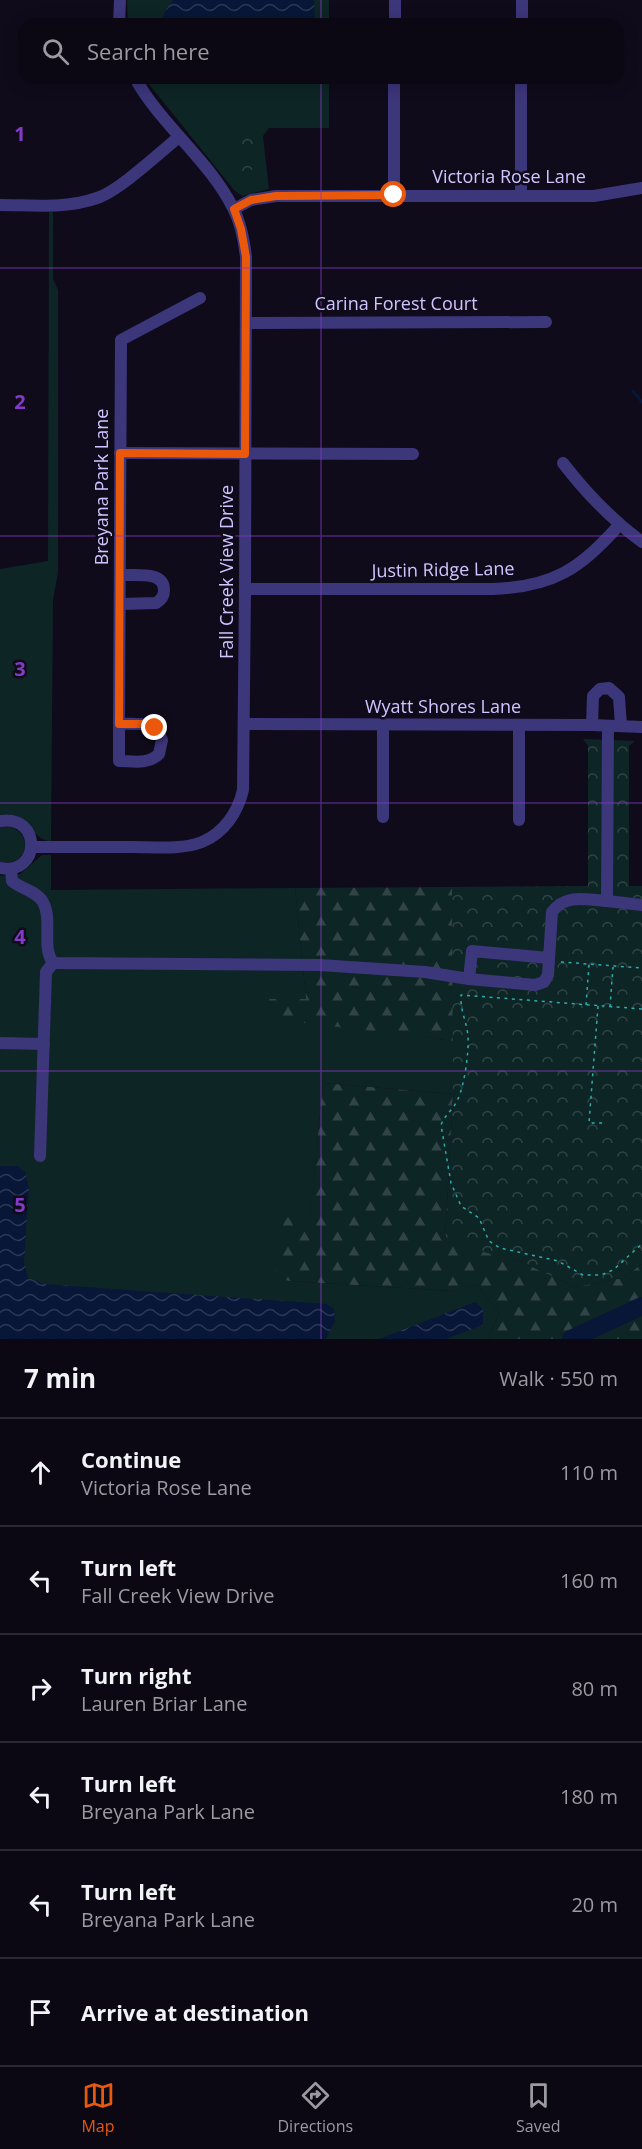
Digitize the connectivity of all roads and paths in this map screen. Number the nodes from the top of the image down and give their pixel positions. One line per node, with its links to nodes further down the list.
1 (120, 0): 4 (street)
2 (395, 0): 5 (street)
3 (522, 0): 6 (street)
4 (119, 18)
5 (395, 18)
6 (522, 18)
7 (139, 84): 10 (street, Fall Creek View Drive)
8 (394, 84): 12 (street)
9 (521, 84): 13 (street)
10 (179, 137): 14 (street); 15 (street, Fall Creek View Drive)
11 (642, 188): 13 (street, Victoria Rose Lane)
12 (394, 195): 13 (street, Victoria Rose Lane); 15 (street, Victoria Rose Lane)
13 (521, 196)
14 (0, 205)
15 (234, 209): 18 (street, Fall Creek View Drive)
16 (200, 298): 19 (street, Breyana Park Lane)
17 (546, 322): 18 (street, Carina Forest Court)
18 (246, 323): 20 (street, Fall Creek View Drive)
19 (120, 453): 20 (street); 25 (street, Breyana Park Lane)
20 (245, 454): 21 (street); 26 (street, Fall Creek View Drive)
21 (413, 454)
22 (563, 463): 23 (street)
23 (619, 525): 24 (street); 26 (street, Justin Ridge Lane)
24 (642, 542)
25 (120, 575): 27 (street, Breyana Park Lane); 27 (street)
26 (246, 589): 29 (street, Fall Creek View Drive)
27 (120, 604): 28 (street, Breyana Park Lane)
28 (119, 724)
29 (244, 724): 30 (street, Wyatt Shores Lane); 39 (street, Fall Creek View Drive)
30 (383, 725): 32 (street, Wyatt Shores Lane); 36 (street)
31 (592, 725): 32 (street, Wyatt Shores Lane); 33 (street, Wyatt Shores Lane); 34 (street)
32 (519, 726): 37 (street)
33 (608, 726): 34 (street, Wyatt Shores Lane); 41 (street)
34 (621, 726): 35 (street, Wyatt Shores Lane)
35 (642, 728)
36 (383, 817)
37 (519, 820)
38 (0, 821): 39 (street)
39 (32, 847): 40 (street)
40 (5, 869): 44 (street)
41 (607, 901): 42 (street); 43 (street)
42 (642, 905)
43 (549, 960): 45 (path); 48 (street); 48 (street)
44 (52, 963): 48 (street); 54 (street)
45 (590, 964): 46 (path); 49 (path)
46 (613, 966): 47 (path); 51 (path)
47 (642, 968)
48 (469, 979)
49 (586, 1005): 50 (path); 57 (path)
50 (598, 1005): 51 (path); 55 (path)
51 (610, 1007): 52 (path)
52 (642, 1009)
53 (0, 1043): 54 (street)
54 (44, 1044): 56 (street)
55 (606, 1123)
56 (40, 1156)
57 (642, 1244)

